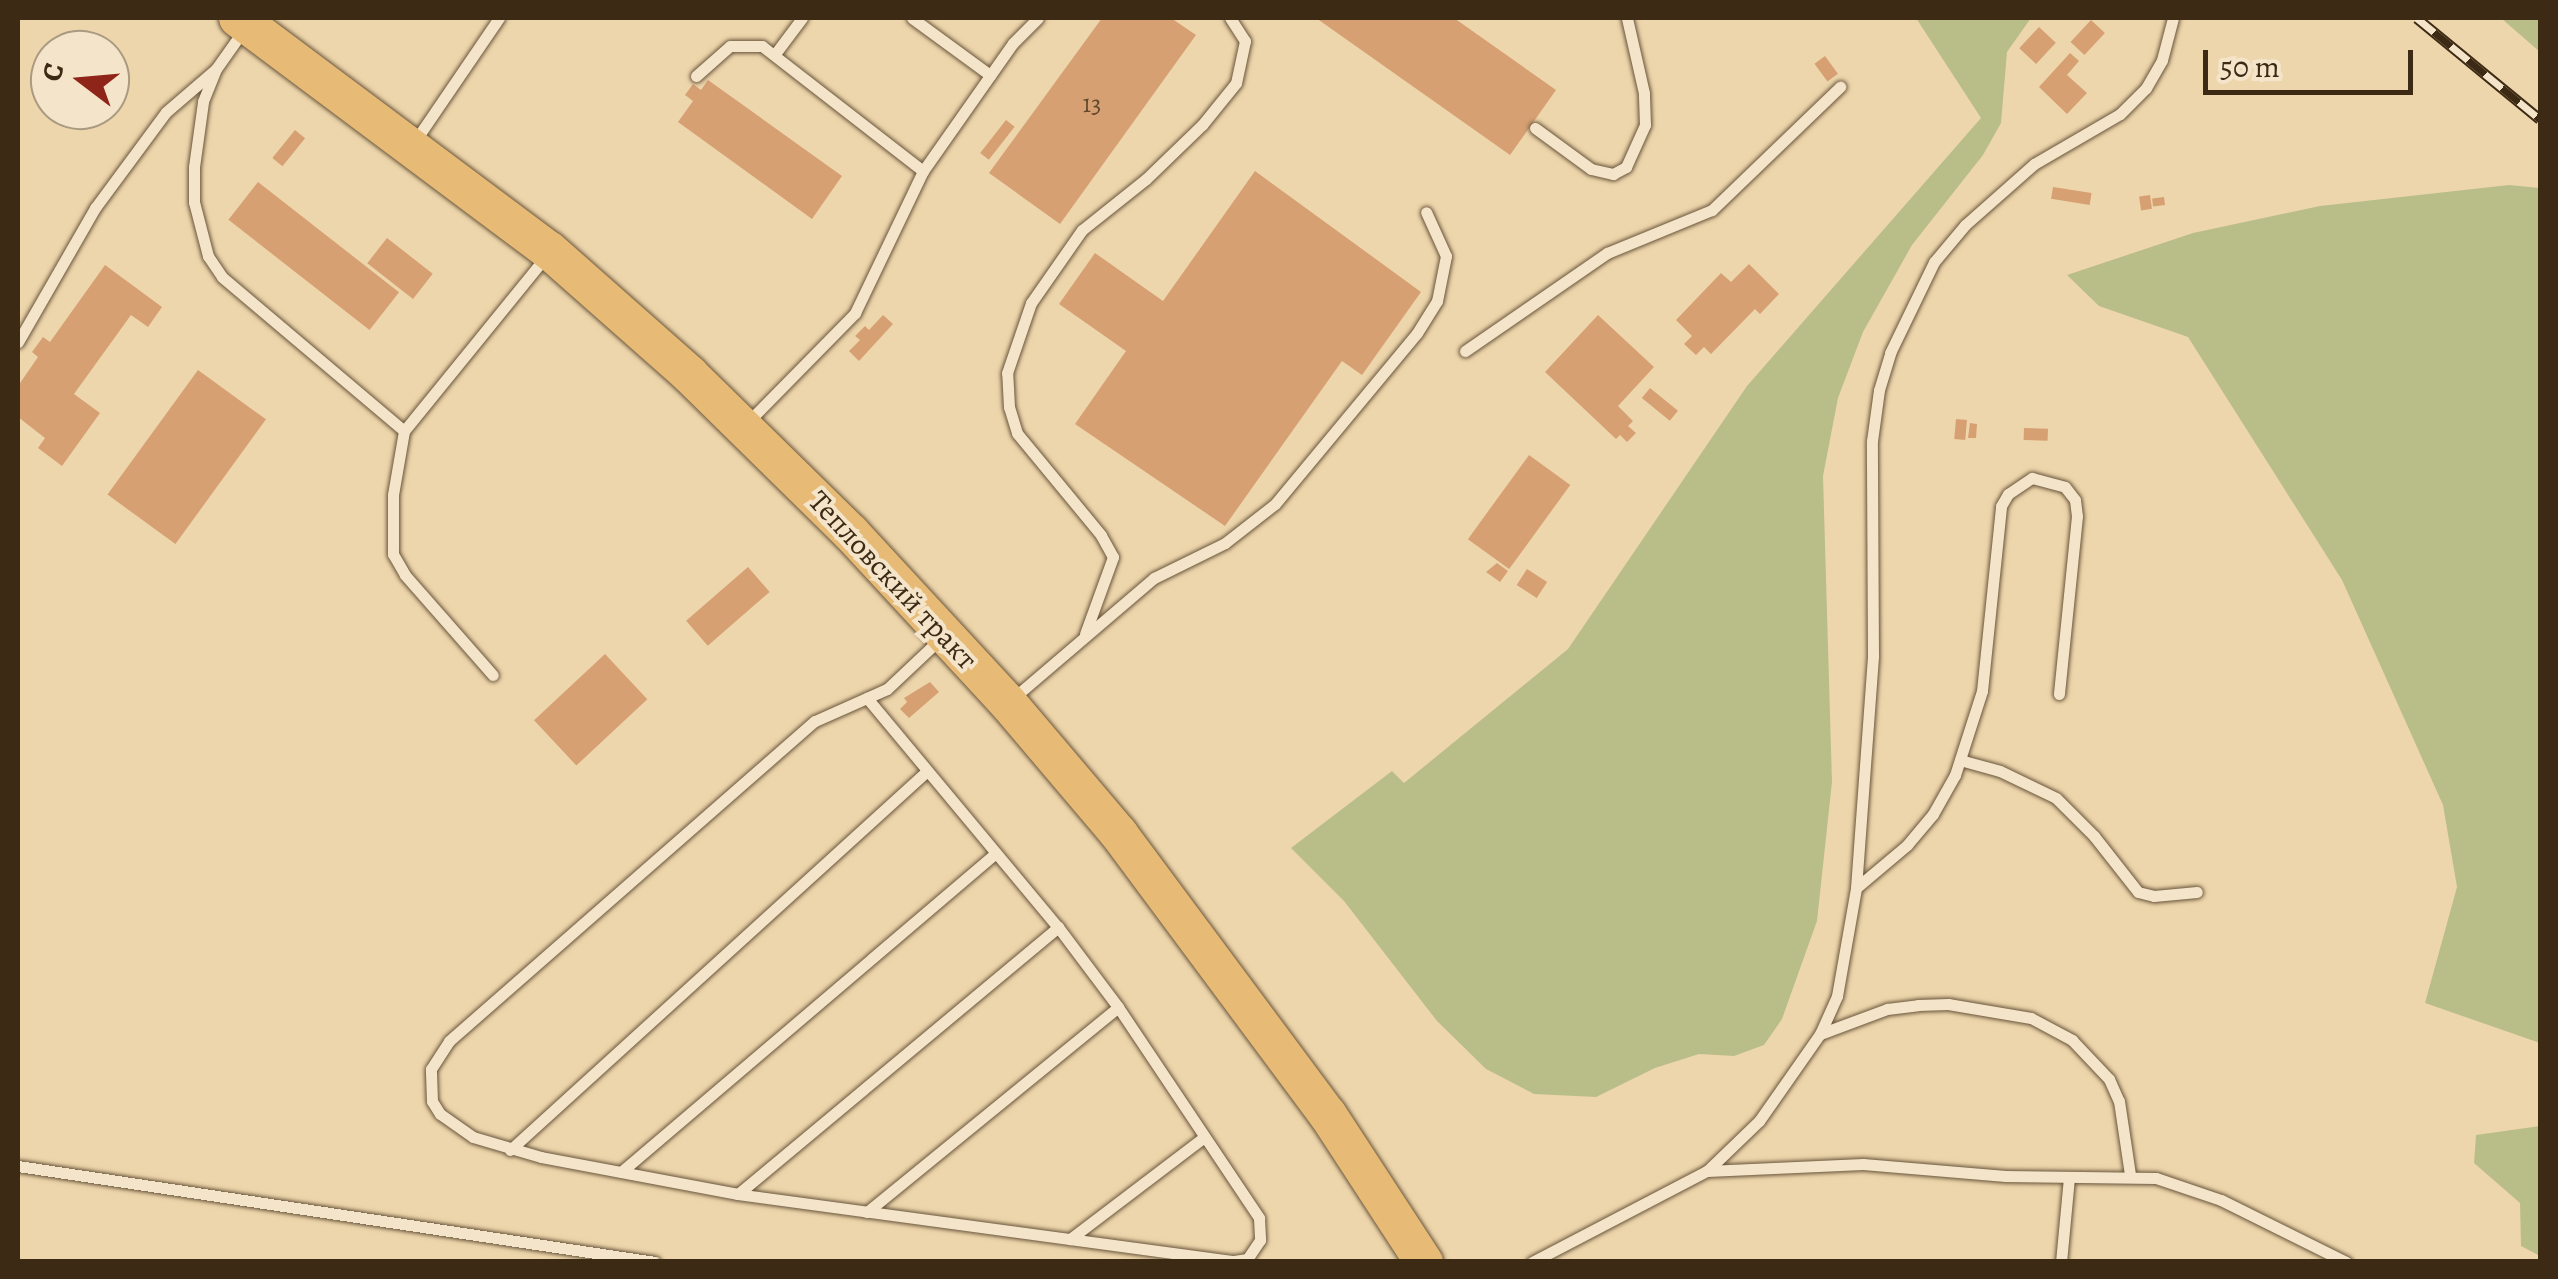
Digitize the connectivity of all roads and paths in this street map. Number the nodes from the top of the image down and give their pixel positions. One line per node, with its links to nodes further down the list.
1 (499, 18): 15 (lane)
2 (802, 18): 9 (lane)
3 (912, 18): 11 (lane)
4 (1038, 18): 11 (lane)
5 (1230, 18): 24 (lane)
6 (1627, 18): 14 (lane)
7 (2173, 18): 32 (lane)
8 (243, 21): 10 (lane); 15 (main road, Тепловский тракт)
9 (775, 54): 12 (lane); 16 (lane)
10 (216, 70): 19 (lane); 22 (lane)
11 (990, 74): 16 (lane)
12 (696, 76)
13 (1840, 88): 20 (lane)
14 (1534, 128)
15 (412, 144): 18 (main road, Тепловский тракт)
16 (923, 171): 21 (lane)
17 (1426, 212): 24 (lane)
18 (550, 252): 21 (main road, Тепловский тракт); 22 (lane)
19 (18, 342)
20 (1465, 351)
21 (744, 426): 23 (main road, Тепловский тракт)
22 (404, 432): 25 (lane)
23 (946, 634): 27 (lane); 28 (main road, Тепловский тракт)
24 (1085, 634): 28 (lane)
25 (493, 675)
26 (2059, 694): 29 (lane)
27 (866, 698): 30 (lane); 38 (lane)
28 (1008, 703): 48 (main road, Тепловский тракт)
29 (1960, 760): 32 (lane); 33 (lane)
30 (927, 771): 31 (lane); 38 (lane)
31 (996, 854): 34 (lane); 41 (lane)
32 (1856, 888): 36 (lane)
33 (2197, 892)
34 (1058, 927): 35 (lane); 44 (lane)
35 (1118, 1007): 37 (lane); 45 (lane)
36 (1820, 1034): 40 (lane); 42 (lane)
37 (1203, 1138): 46 (lane); 46 (lane)
38 (510, 1150): 41 (lane)
39 (18, 1166): 47 (lane)
40 (1708, 1171): 43 (lane); 49 (lane)
41 (621, 1172): 44 (lane)
42 (2130, 1175): 43 (lane); 51 (lane)
43 (2070, 1178): 50 (lane)
44 (738, 1194): 45 (lane)
45 (867, 1212): 46 (lane)
46 (1070, 1239)
47 (655, 1262)
48 (1424, 1262)
49 (1532, 1262)
50 (2061, 1262)
51 (2346, 1262)

